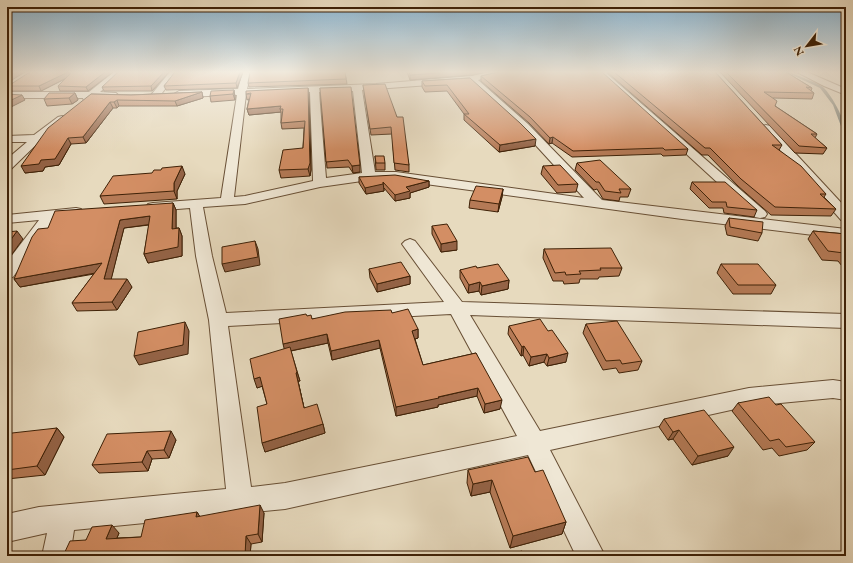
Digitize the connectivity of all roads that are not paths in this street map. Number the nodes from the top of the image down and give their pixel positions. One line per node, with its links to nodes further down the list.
1 (88, 98): 7 (street)
2 (241, 98): 15 (street)
3 (315, 98): 14 (street)
4 (359, 98): 13 (street)
5 (494, 98): 16 (street)
6 (631, 98): 23 (street)
7 (80, 104)
8 (68, 114): 10 (street)
9 (760, 122): 21 (street)
10 (37, 138): 11 (street); 12 (street)
11 (7, 139)
12 (7, 166)
13 (369, 176): 14 (street); 16 (street)
14 (320, 183): 15 (street)
15 (226, 202): 17 (street)
16 (598, 204): 23 (street)
17 (196, 205): 18 (street); 28 (street)
18 (141, 208)
19 (87, 211): 20 (street)
20 (50, 215): 22 (street); 26 (street)
21 (846, 217)
22 (7, 219)
23 (772, 225): 24 (street)
24 (846, 234)
25 (410, 244): 27 (street)
26 (7, 273)
27 (457, 308): 28 (street); 29 (street); 31 (street)
28 (218, 320): 32 (street)
29 (846, 321)
30 (846, 391): 31 (street)
31 (534, 443): 32 (street); 36 (street)
32 (240, 500): 33 (street)
33 (63, 518): 34 (street); 35 (street)
34 (7, 528)
35 (56, 556)
36 (591, 556)

